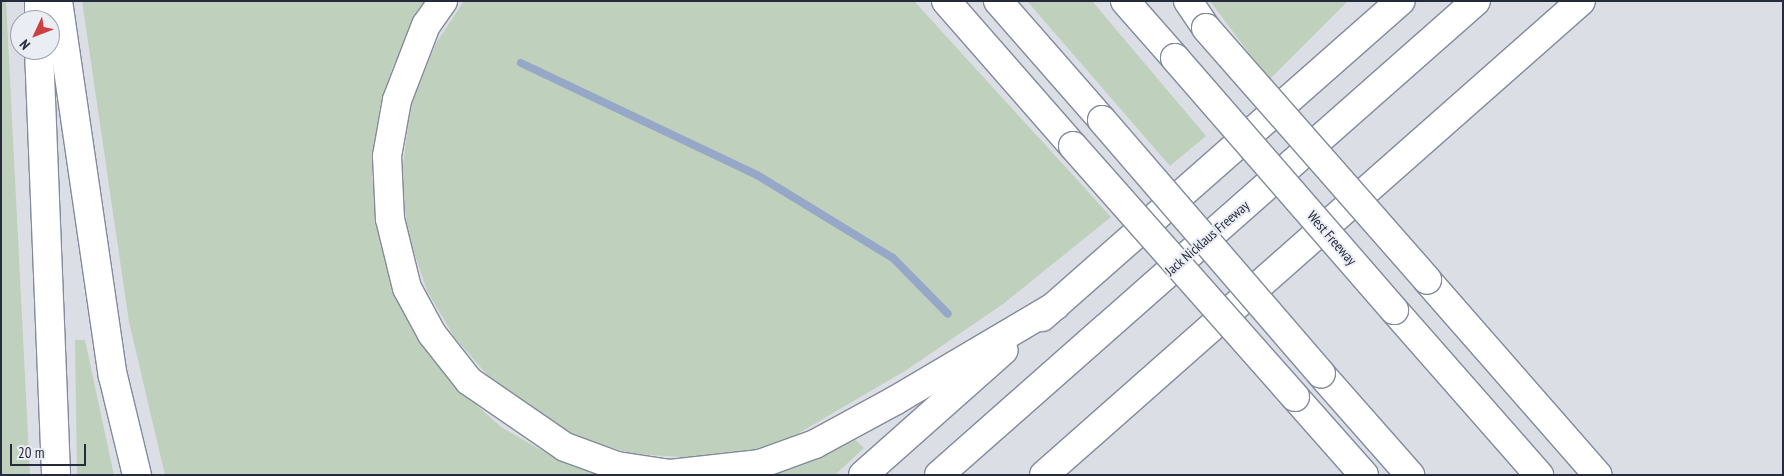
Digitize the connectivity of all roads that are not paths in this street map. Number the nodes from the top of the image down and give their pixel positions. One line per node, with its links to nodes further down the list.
1 (58, 1): 15 (highway)
2 (443, 1): 13 (highway)
3 (946, 1): 19 (highway, bridge)
4 (998, 1): 20 (highway, bridge)
5 (1125, 1): 21 (highway, West Freeway, bridge)
6 (1188, 1): 22 (highway, bridge)
7 (1390, 1): 12 (highway)
8 (1401, 1): 12 (highway)
9 (1476, 1): 17 (highway, Jack Nicklaus Freeway)
10 (1581, 1): 18 (highway)
11 (40, 60): 14 (highway)
12 (1335, 60): 13 (highway)
13 (1055, 306): 16 (highway)
14 (56, 475)
15 (136, 475)
16 (863, 475)
17 (939, 475)
18 (1044, 475)
19 (1364, 475)
20 (1410, 475)
21 (1539, 475)
22 (1598, 475)

